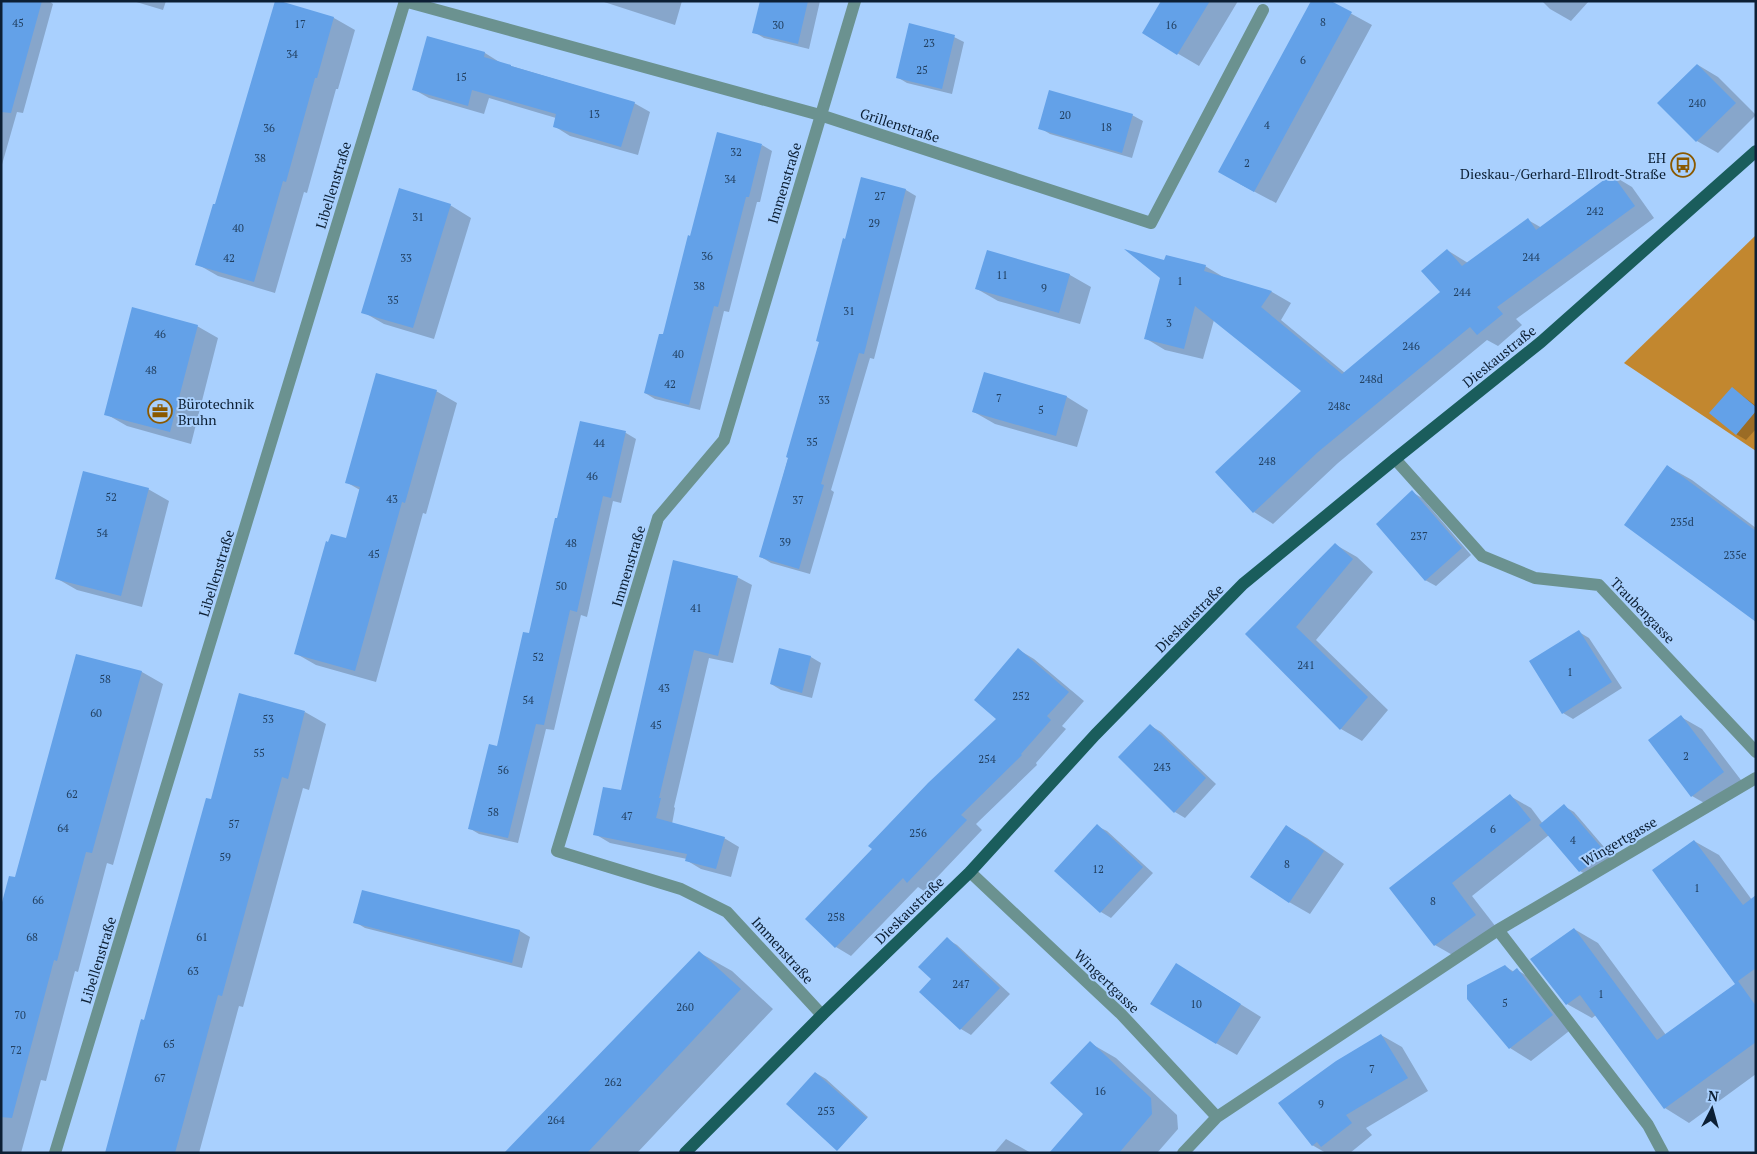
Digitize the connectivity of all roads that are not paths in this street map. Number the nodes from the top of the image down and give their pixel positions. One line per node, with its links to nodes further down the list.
1 (404, 1): 4 (street, Grillenstraße); 13 (street, Libellenstraße)
2 (855, 1): 4 (street, Immenstraße)
3 (1263, 10): 4 (street, Grillenstraße)
4 (820, 115): 11 (street, Immenstraße)
5 (1756, 151): 6 (main road, Dieskaustraße)
6 (1395, 458): 7 (street, Traubengasse); 9 (main road, Dieskaustraße)
7 (1756, 752)
8 (1756, 778): 10 (street, Wingertgasse)
9 (970, 872): 11 (main road, Dieskaustraße); 12 (street, Wingertgasse)
10 (1498, 930): 12 (street, Wingertgasse); 16 (street)
11 (822, 1015): 14 (main road, Dieskaustraße)
12 (1217, 1117): 15 (street, Wingertgasse)
13 (55, 1153)
14 (685, 1153)
15 (1183, 1153)
16 (1663, 1153)

